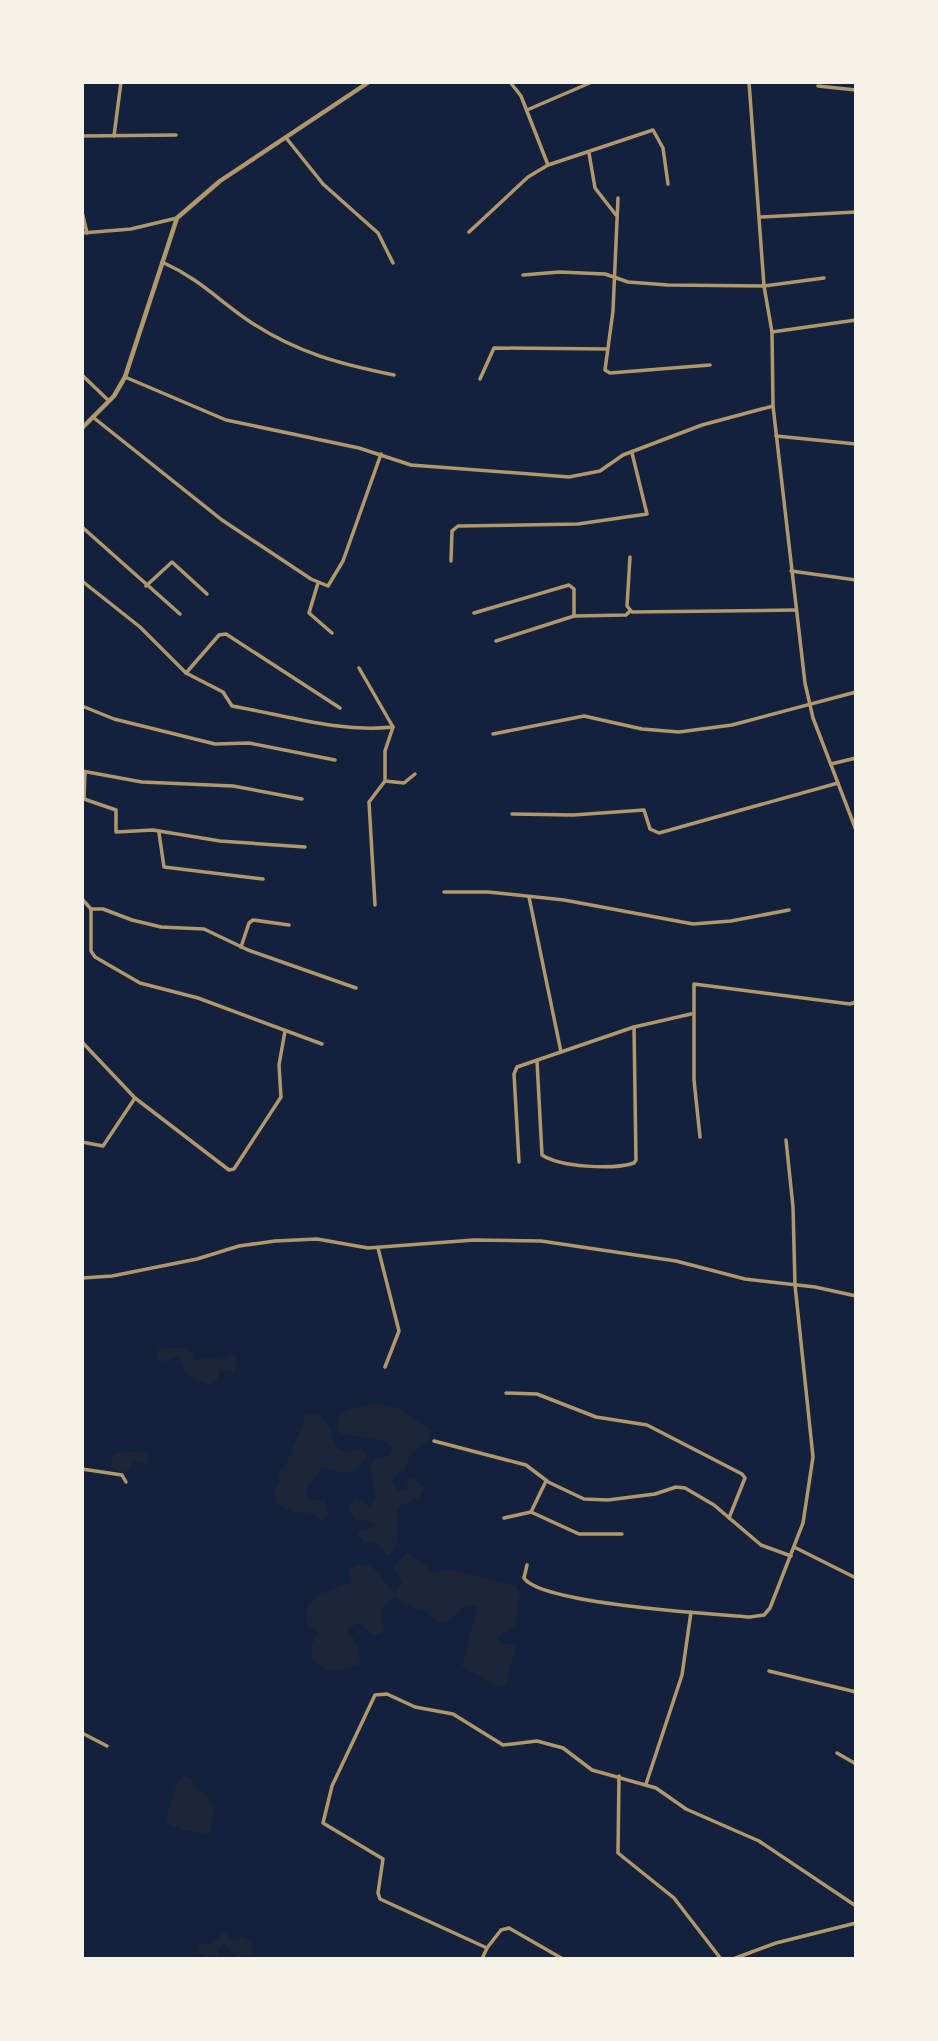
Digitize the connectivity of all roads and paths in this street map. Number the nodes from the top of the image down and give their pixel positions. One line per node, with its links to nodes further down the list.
1 (121, 82): 11 (street)
2 (369, 82): 12 (street)
3 (510, 82): 8 (street)
4 (592, 82): 8 (street)
5 (749, 82): 20 (street)
6 (818, 86): 7 (street)
7 (856, 90)
8 (527, 110): 14 (street)
9 (176, 135): 11 (street)
10 (82, 136): 11 (street)
11 (114, 136)
12 (287, 139): 21 (street); 25 (street)
13 (589, 152): 14 (street); 15 (street); 19 (street)
14 (548, 165): 22 (street)
15 (668, 184)
16 (618, 198): 19 (street)
17 (82, 212): 23 (street)
18 (856, 212): 20 (street)
19 (617, 216): 28 (street)
20 (760, 217): 29 (street)
21 (177, 218): 23 (street); 24 (street)
22 (469, 232)
23 (85, 233)
24 (162, 262): 35 (street); 36 (street)
25 (393, 262)
26 (523, 275): 28 (street)
27 (824, 278): 29 (street)
28 (614, 279): 29 (street); 32 (street)
29 (764, 286): 31 (street)
30 (856, 320): 31 (street)
31 (772, 332): 39 (street)
32 (607, 349): 33 (street); 37 (street)
33 (710, 365)
34 (82, 375): 38 (street)
35 (394, 375)
36 (125, 377): 38 (street); 45 (street)
37 (480, 379)
38 (109, 401): 40 (street)
39 (773, 406): 42 (street); 44 (street)
40 (93, 418): 41 (street); 52 (street)
41 (82, 428)
42 (776, 436): 43 (street); 49 (street)
43 (856, 444)
44 (632, 453): 45 (street); 48 (street)
45 (382, 454): 52 (street)
46 (82, 527): 53 (street)
47 (630, 557): 56 (street)
48 (451, 561)
49 (792, 571): 50 (street); 55 (street)
50 (856, 580)
51 (82, 581): 63 (street)
52 (318, 583): 60 (street)
53 (146, 586): 54 (street); 58 (street)
54 (207, 594)
55 (796, 610): 56 (street); 65 (street)
56 (631, 611): 59 (street)
57 (474, 613): 59 (street)
58 (180, 614)
59 (574, 616): 61 (street)
60 (332, 633)
61 (496, 641)
62 (359, 668): 68 (street)
63 (186, 673): 67 (street); 68 (street)
64 (856, 692): 65 (street)
65 (808, 703): 69 (street); 72 (street)
66 (82, 706): 71 (street)
67 (340, 708)
68 (393, 727): 75 (street)
69 (493, 734)
70 (856, 758): 72 (street)
71 (335, 760)
72 (831, 764): 76 (street)
73 (84, 772): 77 (street); 81 (street)
74 (415, 775): 75 (street)
75 (385, 781): 87 (street)
76 (838, 783): 78 (street); 79 (street)
77 (302, 799)
78 (512, 814)
79 (855, 824): 80 (street)
80 (856, 830)
81 (159, 833): 82 (street); 83 (street)
82 (305, 847)
83 (263, 880)
84 (444, 892): 85 (street)
85 (529, 897): 89 (street); 99 (street)
86 (82, 899): 88 (street)
87 (375, 905)
88 (91, 909): 91 (street); 96 (street)
89 (789, 910)
90 (289, 925): 91 (street)
91 (241, 947): 92 (street)
92 (356, 988)
93 (856, 1002): 94 (street)
94 (692, 1014): 95 (street); 102 (street)
95 (634, 1027): 99 (street); 100 (street)
96 (285, 1031): 98 (street); 101 (street)
97 (82, 1042): 101 (street)
98 (323, 1044)
99 (561, 1052): 100 (street)
100 (537, 1061): 105 (street)
101 (135, 1098): 104 (street)
102 (700, 1137)
103 (786, 1140): 108 (street)
104 (82, 1142)
105 (519, 1162)
106 (378, 1248): 107 (street); 108 (street); 110 (street)
107 (82, 1278)
108 (795, 1285): 109 (street); 120 (street)
109 (856, 1296)
110 (385, 1367)
111 (506, 1393): 118 (street)
112 (435, 1441): 114 (street)
113 (82, 1469): 115 (street)
114 (547, 1481): 116 (street); 118 (street)
115 (126, 1482)
116 (531, 1512): 117 (street); 119 (street)
117 (504, 1518)
118 (729, 1518): 121 (street)
119 (622, 1534)
120 (793, 1547): 121 (street); 123 (street)
121 (791, 1556): 124 (street)
122 (527, 1565): 124 (street)
123 (856, 1578)
124 (691, 1612): 132 (street)
125 (769, 1671): 126 (street)
126 (856, 1692)
127 (82, 1733): 128 (street)
128 (107, 1746)
129 (837, 1753): 130 (street)
130 (856, 1764)
131 (620, 1776): 132 (street); 135 (street); 138 (street)
132 (646, 1784): 133 (street)
133 (856, 1906)
134 (856, 1923): 139 (street)
135 (487, 1948): 136 (street); 137 (street)
136 (482, 1959)
137 (563, 1959)
138 (721, 1959)
139 (733, 1959)

